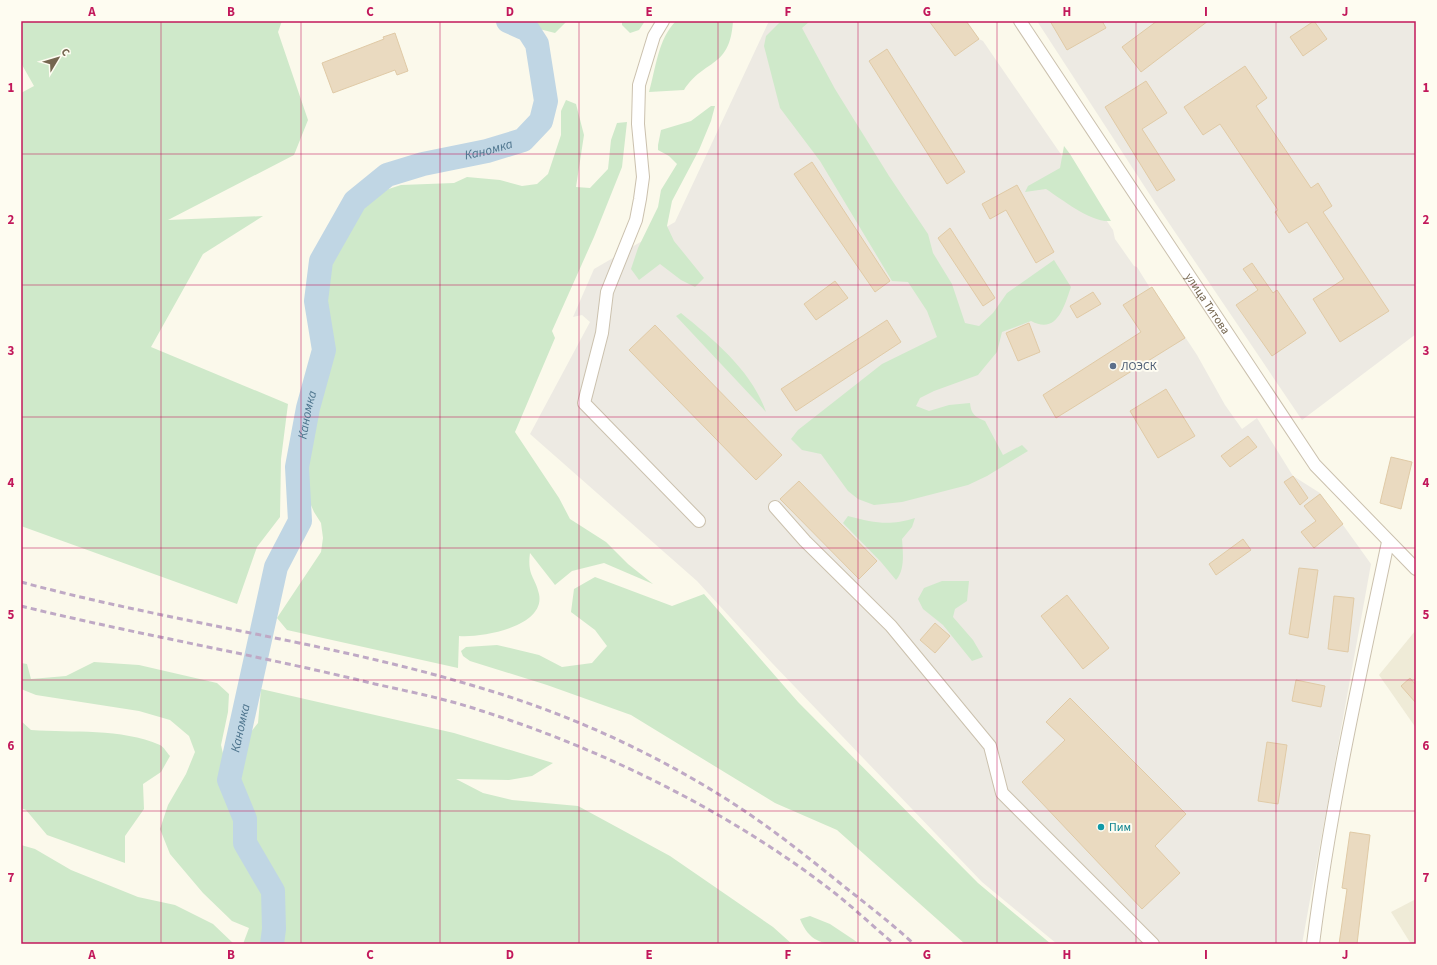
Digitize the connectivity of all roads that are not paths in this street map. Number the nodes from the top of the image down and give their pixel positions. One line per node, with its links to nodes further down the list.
1 (663, 21): 4 (street)
2 (1020, 21): 5 (street, улица Титова)
3 (775, 507): 7 (street)
4 (699, 521)
5 (1388, 542): 6 (street, улица Титова); 8 (street)
6 (1416, 569)
7 (1154, 944)
8 (1313, 944)

